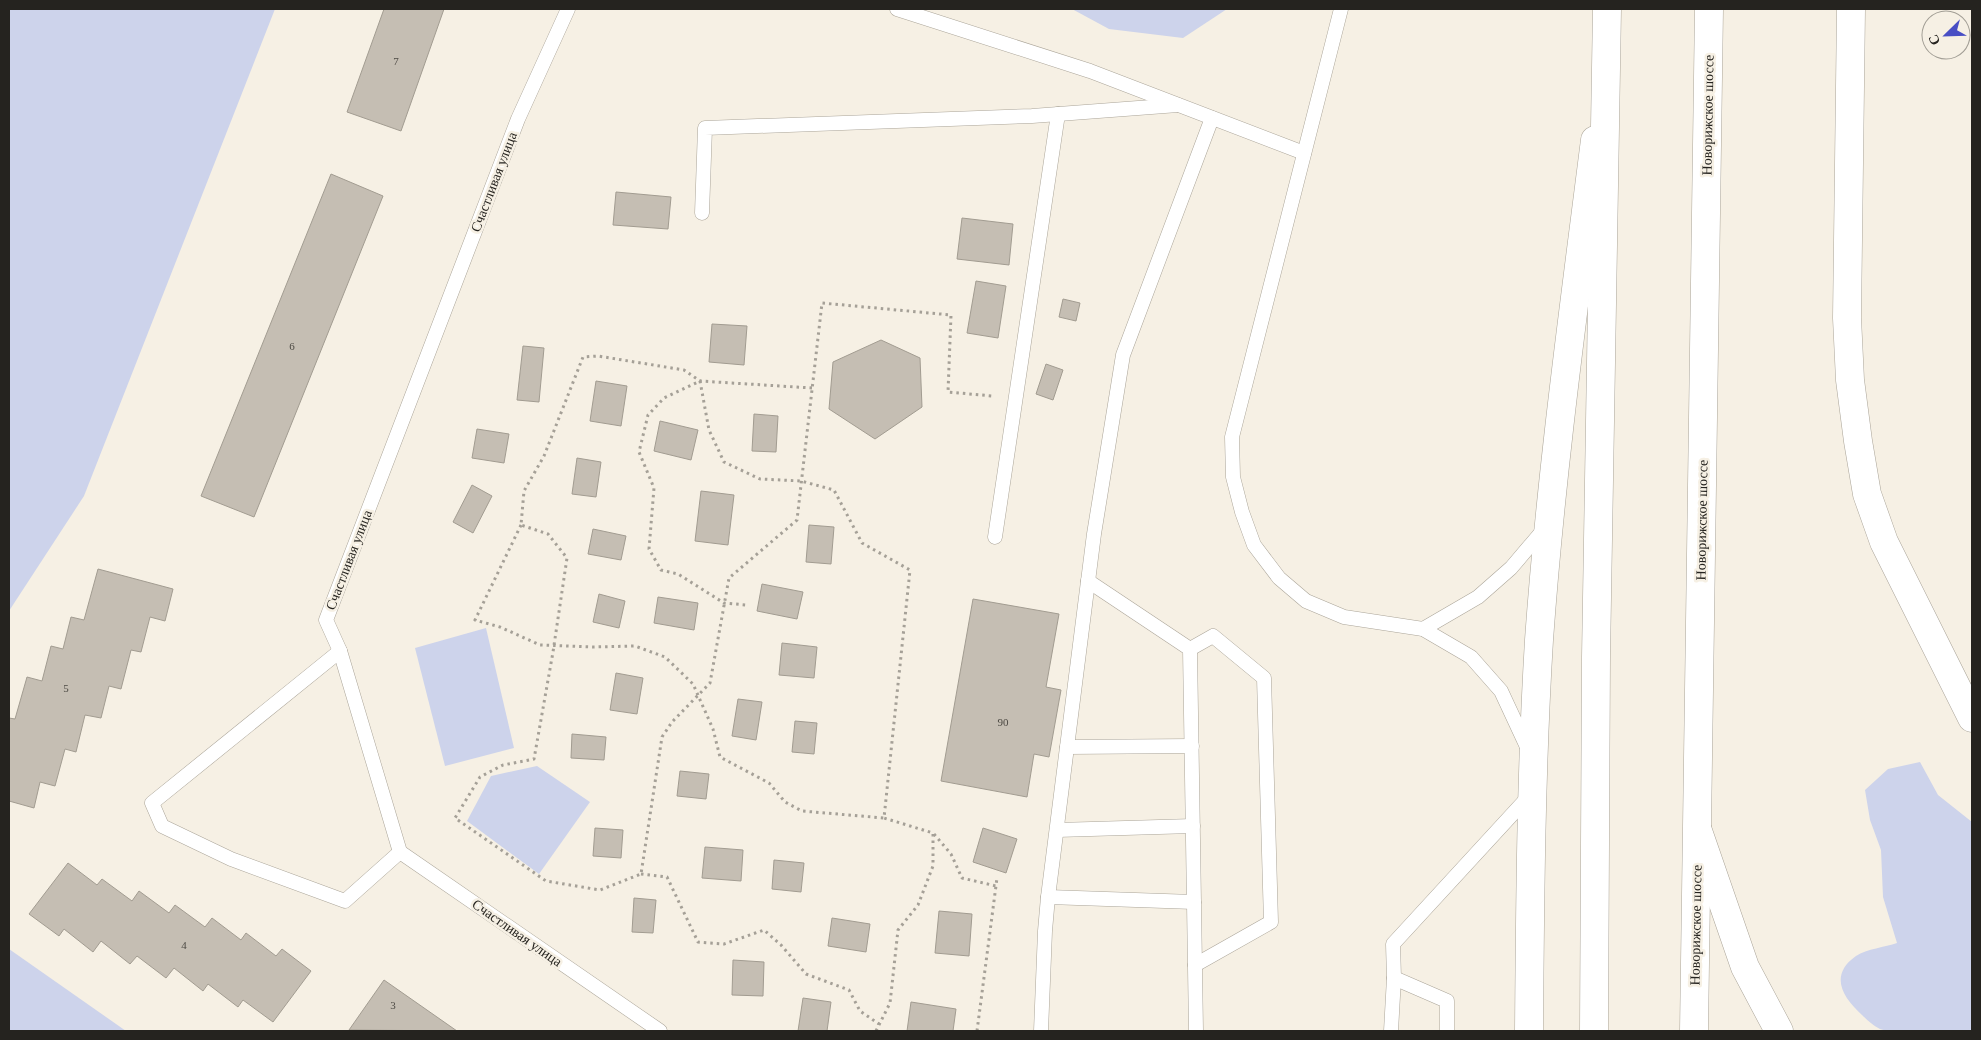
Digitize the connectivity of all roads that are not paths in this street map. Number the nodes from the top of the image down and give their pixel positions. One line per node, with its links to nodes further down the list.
1 (568, 9): 18 (lane, Счастливая улица)
2 (897, 9): 8 (lane)
3 (1341, 9): 11 (lane)
4 (1607, 9): 7 (main road)
5 (1709, 9): 26 (main road, Новорижское шоссе)
6 (1852, 9): 19 (main road)
7 (1606, 49): 13 (main road); 38 (main road)
8 (1178, 105): 9 (lane); 10 (lane)
9 (1058, 114): 12 (lane); 14 (lane)
10 (1212, 118): 11 (lane); 15 (lane)
11 (1304, 153): 16 (lane)
12 (702, 213)
13 (1549, 523): 16 (lane); 22 (main road)
14 (995, 537)
15 (1088, 581): 17 (lane); 21 (lane)
16 (1424, 629): 22 (lane)
17 (1190, 649): 20 (lane); 30 (lane)
18 (340, 651): 27 (lane, Счастливая улица); 27 (lane)
19 (1972, 718)
20 (1192, 746): 21 (lane); 24 (lane)
21 (1067, 747): 25 (lane)
22 (1533, 759): 23 (main road)
23 (1531, 794): 31 (lane); 37 (main road)
24 (1193, 826): 25 (lane); 29 (lane)
25 (1057, 830): 28 (lane)
26 (1698, 831): 39 (main road, Новорижское шоссе); 40 (main road)
27 (400, 852): 32 (lane, Счастливая улица)
28 (1048, 897): 29 (lane); 33 (lane)
29 (1194, 902): 30 (lane)
30 (1195, 966): 34 (lane)
31 (1394, 978): 35 (lane); 36 (lane)
32 (660, 1031)
33 (1041, 1031)
34 (1196, 1031)
35 (1391, 1031)
36 (1447, 1031)
37 (1529, 1031)
38 (1594, 1031)
39 (1694, 1031)
40 (1778, 1031)

